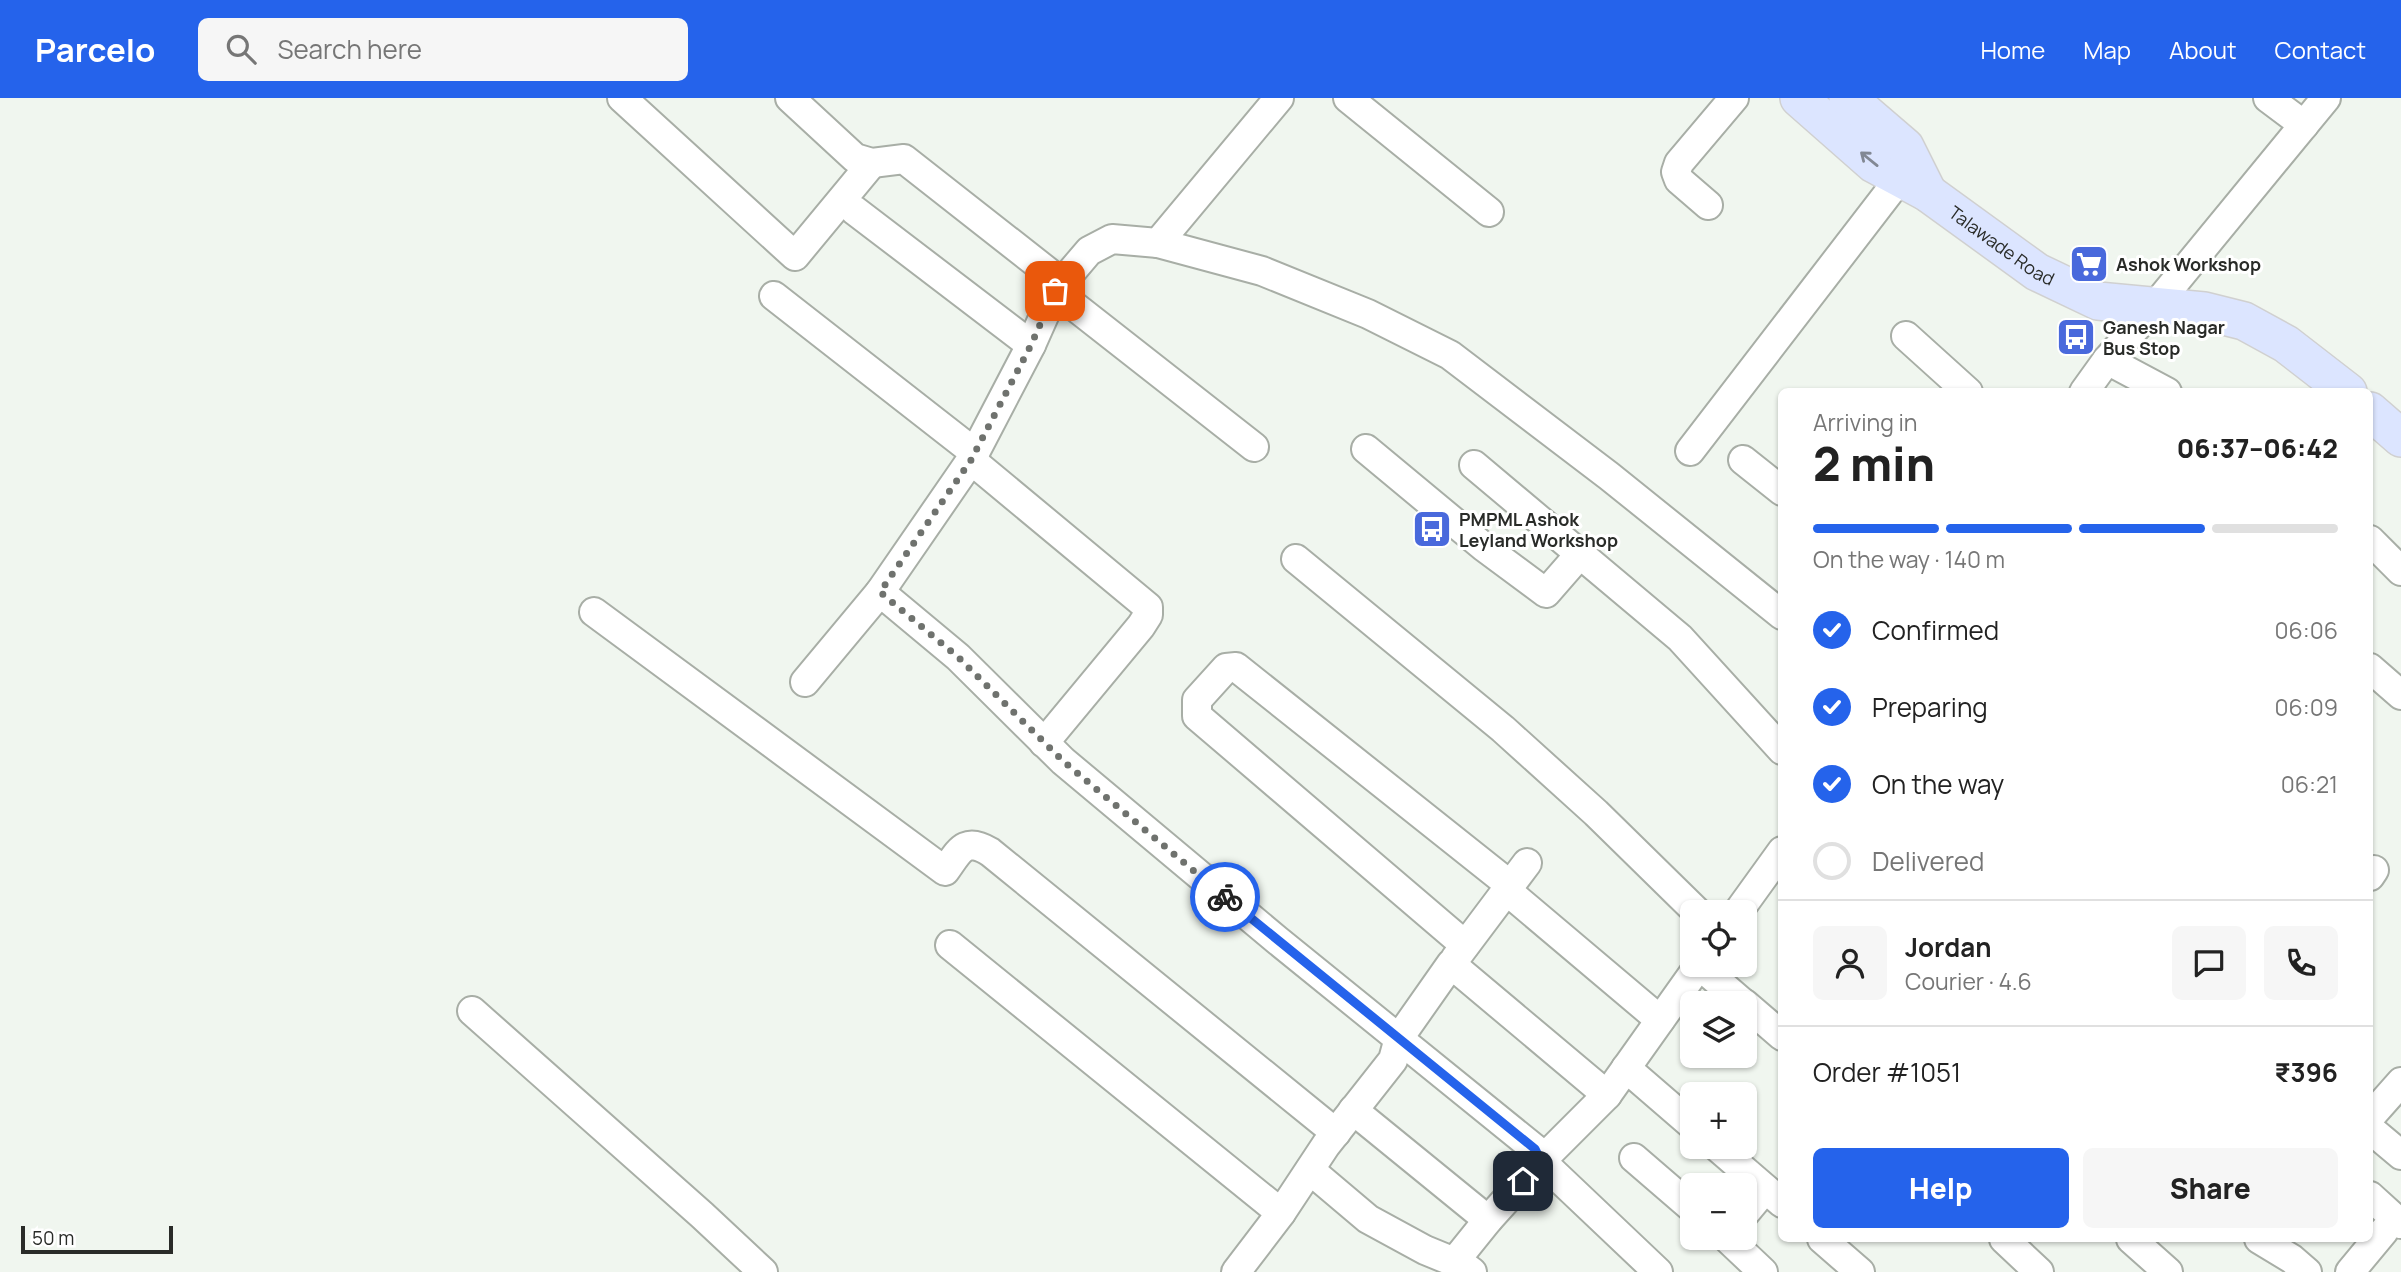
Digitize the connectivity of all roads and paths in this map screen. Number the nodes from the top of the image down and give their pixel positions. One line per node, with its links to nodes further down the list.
1 (622, 98): 11 (street)
2 (790, 98): 11 (street)
3 (1279, 98): 16 (street)
4 (1348, 98): 15 (street)
5 (1734, 98): 13 (street)
6 (1799, 98): 12 (main road, Talawade Road, one-way to 6)
7 (1848, 98): 12 (main road, Talawade Road)
8 (2268, 98): 10 (street)
9 (2326, 98): 10 (street)
10 (2304, 125): 19 (street)
11 (872, 163): 17 (street)
12 (1914, 186): 19 (main road, Talawade Road); 31 (street)
13 (1708, 205)
14 (854, 210): 21 (street)
15 (1489, 212)
16 (1158, 243): 17 (street); 42 (street)
17 (1059, 287): 21 (street); 29 (street)
18 (774, 296): 32 (street)
19 (2156, 305): 22 (street); 26 (main road, Talawade Road)
20 (1906, 336): 23 (street)
21 (1031, 345): 32 (street)
22 (2106, 360): 24 (street); 25 (street)
23 (1964, 388)
24 (2087, 388)
25 (2159, 388)
26 (2343, 388)
27 (2373, 414): 28 (main road)
28 (2401, 438)
29 (1254, 447)
30 (1366, 449): 37 (street)
31 (1690, 451)
32 (973, 456): 40 (street); 46 (street)
33 (1743, 460): 35 (street)
34 (1474, 465): 37 (street)
35 (1778, 488)
36 (2373, 543): 39 (street)
37 (1580, 554): 47 (street)
38 (1296, 559): 50 (street)
39 (2401, 571)
40 (880, 592): 44 (street); 46 (street)
41 (594, 612): 69 (street)
42 (1778, 612)
43 (2373, 671): 45 (street)
44 (805, 682)
45 (2401, 695)
46 (1044, 743): 61 (street)
47 (1778, 746)
48 (1777, 866): 51 (street)
49 (1514, 879): 53 (street); 53 (street); 59 (street)
50 (1685, 900)
51 (1748, 900)
52 (950, 945): 79 (street)
53 (1458, 954): 61 (street); 64 (street)
54 (1691, 977): 59 (street)
55 (1714, 977): 56 (street)
56 (1730, 991)
57 (472, 1011): 88 (street)
58 (1757, 1014): 60 (street)
59 (1660, 1020): 62 (street)
60 (1778, 1032)
61 (1399, 1038): 65 (street); 73 (street)
62 (1626, 1068): 64 (street); 67 (street)
63 (2401, 1082): 66 (street)
64 (1607, 1095): 73 (street)
65 (1353, 1110): 69 (street); 80 (street)
66 (2373, 1114)
67 (1680, 1115)
68 (2373, 1132): 70 (street)
69 (1336, 1133): 74 (street)
70 (2401, 1155)
71 (1634, 1158): 76 (street)
72 (1731, 1159): 75 (street)
73 (1541, 1161): 80 (street); 90 (street)
74 (1310, 1170): 79 (street); 87 (street)
75 (1773, 1196): 78 (street)
76 (1680, 1198)
77 (2373, 1200): 81 (street)
78 (1757, 1206)
79 (1280, 1213): 89 (street)
80 (1488, 1220): 87 (street)
81 (2393, 1228): 96 (street)
82 (1825, 1242): 92 (street)
83 (2007, 1242): 93 (street)
84 (2135, 1242): 94 (street)
85 (2264, 1242): 95 (street)
86 (1740, 1250): 91 (street)
87 (1464, 1267)
88 (763, 1272)
89 (1236, 1272)
90 (1658, 1272)
91 (1763, 1272)
92 (1860, 1272)
93 (2039, 1272)
94 (2168, 1272)
95 (2307, 1272)
96 (2350, 1272)

